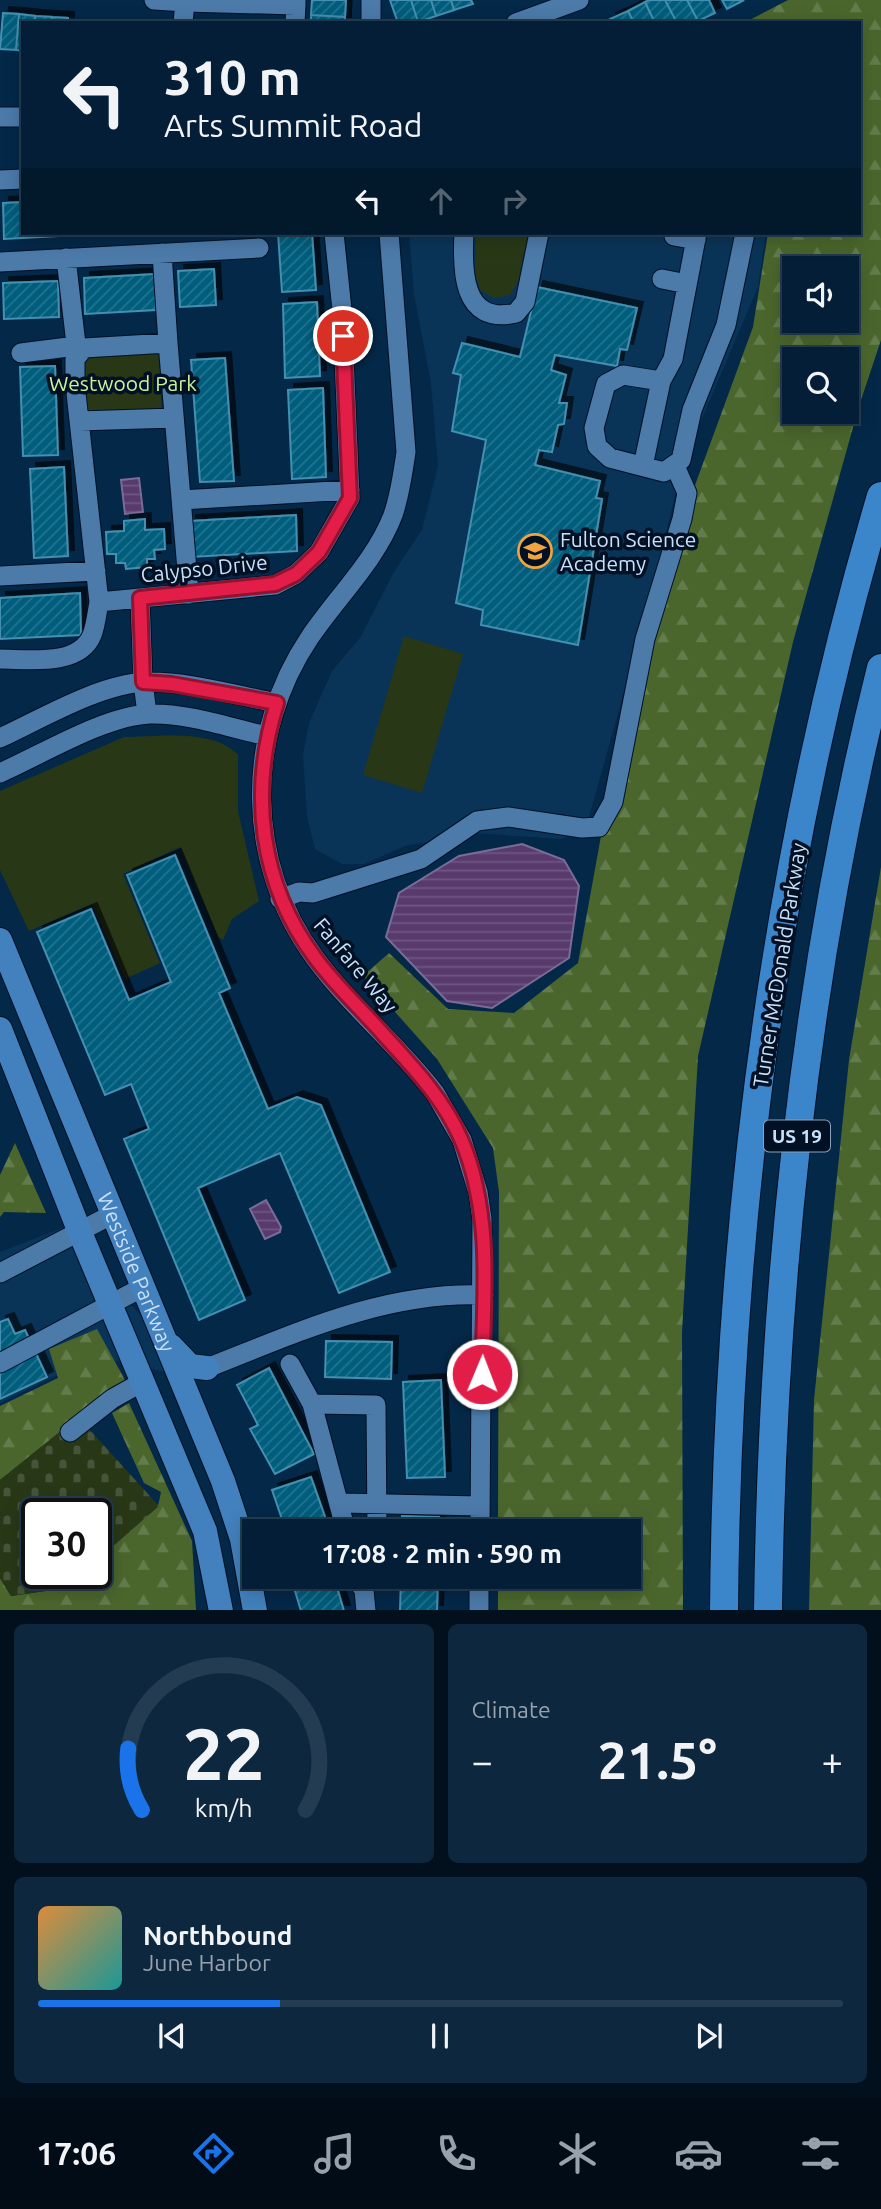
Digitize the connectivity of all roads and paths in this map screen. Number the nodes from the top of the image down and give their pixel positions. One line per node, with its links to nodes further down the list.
1 (154, 0): 4 (street)
2 (371, 0): 7 (street)
3 (579, 0): 8 (street)
4 (185, 2): 5 (street); 6 (street)
5 (296, 9)
6 (183, 21)
7 (371, 21)
8 (521, 21)
9 (0, 117): 10 (street)
10 (21, 117)
11 (21, 179): 12 (street)
12 (0, 180)
13 (334, 235): 34 (street, Calypso Drive)
14 (389, 235): 45 (street, Fanfare Way)
15 (464, 235): 16 (street)
16 (539, 235)
17 (745, 235): 33 (street)
18 (674, 236): 19 (street)
19 (696, 237): 25 (street)
20 (260, 248): 21 (street)
21 (162, 253): 22 (street); 26 (street)
22 (66, 258): 23 (street); 27 (street)
23 (0, 262)
24 (662, 279): 25 (street)
25 (687, 284): 29 (street)
26 (168, 343): 27 (street); 30 (street)
27 (77, 350): 28 (street); 31 (street)
28 (21, 353)
29 (661, 381): 32 (street); 32 (street)
30 (174, 418): 31 (street); 36 (street)
31 (79, 421): 37 (street)
32 (643, 466): 33 (street)
33 (675, 466): 50 (street)
34 (349, 490): 36 (street); 39 (street, Calypso Drive)
35 (881, 496): 79 (highway, Turner McDonald Parkway / US 19)
36 (181, 500): 39 (street)
37 (96, 571): 38 (street); 41 (street)
38 (0, 576)
39 (189, 594): 40 (street, Calypso Drive)
40 (140, 598): 41 (street, Calypso Drive); 44 (street)
41 (99, 602): 42 (street)
42 (0, 659)
43 (881, 668): 80 (highway, Turner McDonald Parkway / US 19)
44 (143, 682): 45 (street); 46 (street); 48 (street)
45 (277, 703): 47 (street, Fanfare Way)
46 (147, 714): 47 (street); 49 (street)
47 (267, 736): 50 (street, Fanfare Way)
48 (0, 738)
49 (0, 773)
50 (280, 899): 57 (street, Fanfare Way)
51 (0, 940): 53 (main road, Westside Parkway)
52 (0, 1029): 54 (main road, Westside Parkway)
53 (113, 1213): 54 (street); 56 (main road, Westside Parkway)
54 (79, 1230): 55 (street); 58 (main road, Westside Parkway)
55 (0, 1273)
56 (143, 1287): 58 (street); 59 (main road, Westside Parkway)
57 (484, 1295): 62 (street); 69 (street, Fanfare Way)
58 (112, 1303): 60 (street); 63 (main road, Westside Parkway)
59 (161, 1332): 62 (main road); 65 (main road, Westside Parkway)
60 (0, 1363)
61 (290, 1364): 64 (street)
62 (207, 1368): 65 (main road)
63 (144, 1381): 66 (street); 75 (main road, Westside Parkway)
64 (312, 1404): 67 (street); 68 (street)
65 (192, 1407): 76 (main road, Westside Parkway)
66 (71, 1432)
67 (378, 1502): 68 (street); 69 (street); 71 (street)
68 (341, 1503): 70 (street)
69 (480, 1506): 72 (street, Fanfare Way)
70 (344, 1519)
71 (377, 1519)
72 (480, 1519)
73 (365, 1589): 77 (street)
74 (479, 1589): 78 (street)
75 (221, 1610)
76 (255, 1610)
77 (366, 1610)
78 (479, 1610)
79 (724, 1610)
80 (768, 1610)

